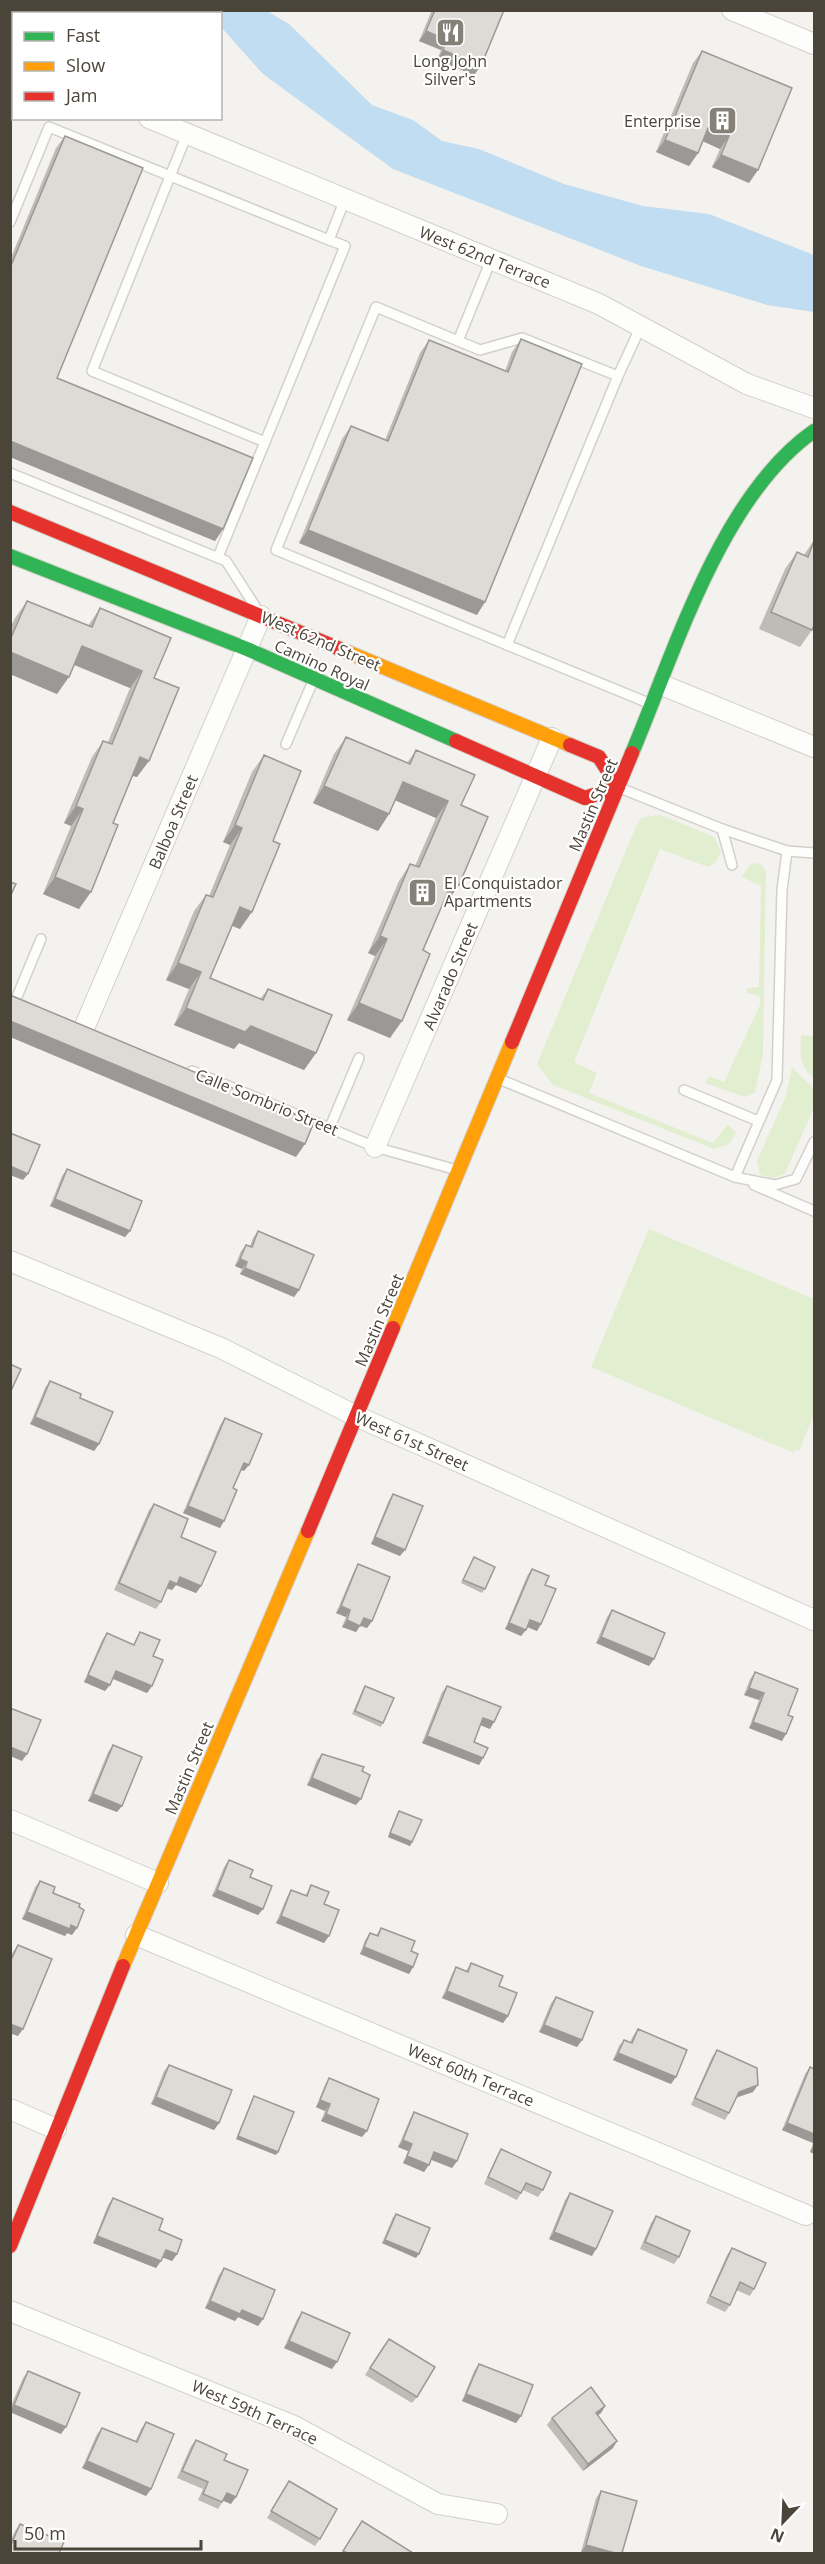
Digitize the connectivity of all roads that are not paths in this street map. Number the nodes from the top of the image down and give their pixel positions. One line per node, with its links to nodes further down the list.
1 (732, 10): 2 (street)
2 (814, 44)
3 (154, 120): 4 (street, West 62nd Terrace)
4 (187, 134): 5 (lane); 6 (street, West 62nd Terrace)
5 (170, 176): 7 (lane); 8 (lane); 15 (lane)
6 (345, 199): 8 (lane); 9 (street, West 62nd Terrace)
7 (10, 222)
8 (329, 240): 15 (lane)
9 (491, 260): 10 (street, West 62nd Terrace); 11 (lane)
10 (641, 326): 12 (lane); 13 (street, West 62nd Terrace)
11 (458, 341): 12 (lane); 21 (lane)
12 (618, 376): 21 (lane)
13 (814, 408)
14 (814, 431): 24 (street, Mastin Street)
15 (265, 441): 19 (lane)
16 (10, 473): 19 (lane)
17 (10, 512): 20 (street, West 62nd Street)
18 (10, 556): 22 (street, Camino Royal)
19 (218, 557): 20 (lane)
20 (261, 616): 22 (street, Balboa Street); 26 (street, West 62nd Street)
21 (507, 645): 25 (lane)
22 (247, 649): 23 (street, Camino Royal); 38 (street, Balboa Street)
23 (314, 679): 27 (lane); 29 (street, Camino Royal)
24 (662, 685): 25 (street, Mastin Street); 28 (street)
25 (653, 705): 30 (street, Mastin Street)
26 (552, 738): 29 (street, Alvarado Street); 30 (street, West 62nd Street)
27 (286, 744)
28 (814, 747)
29 (535, 777): 30 (street, Camino Royal); 46 (street, Alvarado Street)
30 (618, 787): 31 (lane); 41 (street, Mastin Street)
31 (722, 829): 32 (lane); 34 (lane)
32 (787, 851): 33 (lane); 43 (lane)
33 (814, 853)
34 (732, 865)
35 (41, 939): 36 (lane)
36 (13, 998): 37 (lane)
37 (26, 1003)
38 (84, 1028)
39 (359, 1058): 44 (lane)
40 (180, 1067): 44 (lane, Calle Sombrio Street)
41 (498, 1078): 47 (street, Mastin Street); 48 (lane)
42 (684, 1090): 43 (lane)
43 (758, 1121): 48 (lane)
44 (330, 1127): 46 (lane, Calle Sombrio Street)
45 (814, 1142): 48 (lane)
46 (375, 1147): 47 (lane, Calle Sombrio Street)
47 (459, 1171): 51 (street, Mastin Street)
48 (735, 1178): 49 (lane)
49 (814, 1211)
50 (10, 1261): 51 (street, West 61st Street)
51 (356, 1416): 52 (street, West 61st Street); 54 (street, Mastin Street)
52 (814, 1620)
53 (10, 1820): 54 (street)
54 (158, 1883): 55 (street, Mastin Street)
55 (136, 1935): 57 (street, Mastin Street); 58 (street, West 60th Terrace)
56 (10, 2109): 57 (street)
57 (56, 2129): 59 (street, Mastin Street)
58 (806, 2215)
59 (10, 2246)
60 (10, 2311): 61 (street, West 59th Terrace)
61 (497, 2514)

